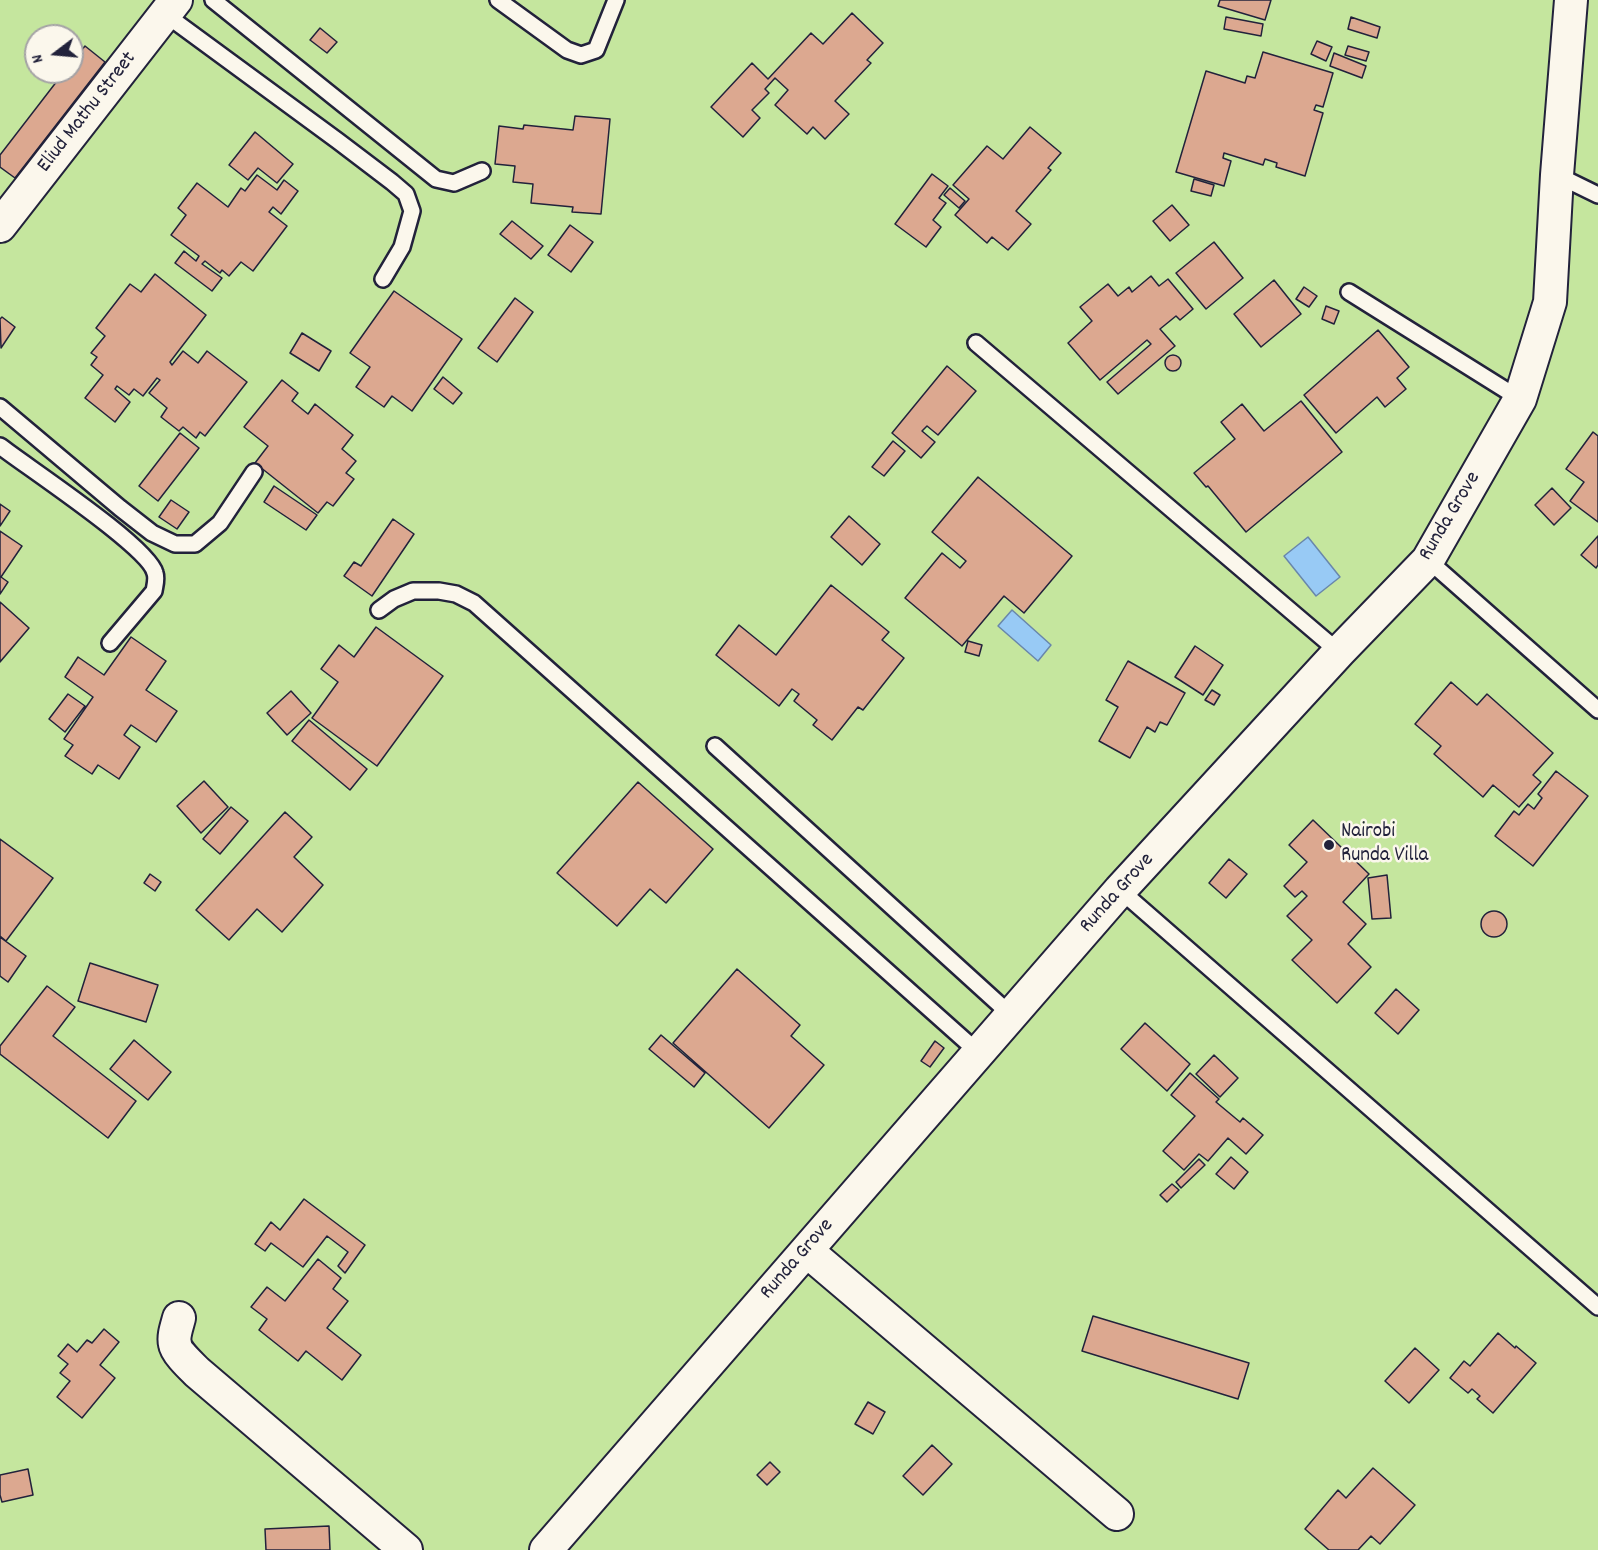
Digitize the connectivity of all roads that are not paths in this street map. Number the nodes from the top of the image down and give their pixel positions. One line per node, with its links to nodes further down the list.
1 (213, 0): 6 (lane)
2 (498, 0): 3 (lane)
3 (616, 0)
4 (1571, 0): 7 (street, Runda Grove)
5 (170, 7): 9 (street, Eliud Mathu Street); 10 (lane)
6 (482, 171)
7 (1557, 175): 8 (lane); 13 (street, Runda Grove)
8 (1598, 195)
9 (0, 226)
10 (382, 279)
11 (1349, 291): 13 (lane)
12 (976, 343): 20 (lane)
13 (1520, 399): 17 (street, Runda Grove)
14 (0, 407): 16 (lane)
15 (0, 446): 19 (lane)
16 (254, 472)
17 (1428, 560): 20 (street, Runda Grove); 21 (lane)
18 (379, 610): 25 (lane)
19 (110, 643)
20 (1339, 652): 23 (street, Runda Grove)
21 (1598, 710)
22 (715, 746): 24 (lane)
23 (1120, 890): 24 (street, Runda Grove); 27 (lane)
24 (1011, 1015): 25 (street, Runda Grove)
25 (979, 1053): 26 (street, Runda Grove)
26 (807, 1251): 29 (street); 31 (street, Runda Grove)
27 (1598, 1307)
28 (179, 1318): 30 (street)
29 (1117, 1514)
30 (406, 1550)
31 (546, 1550)

